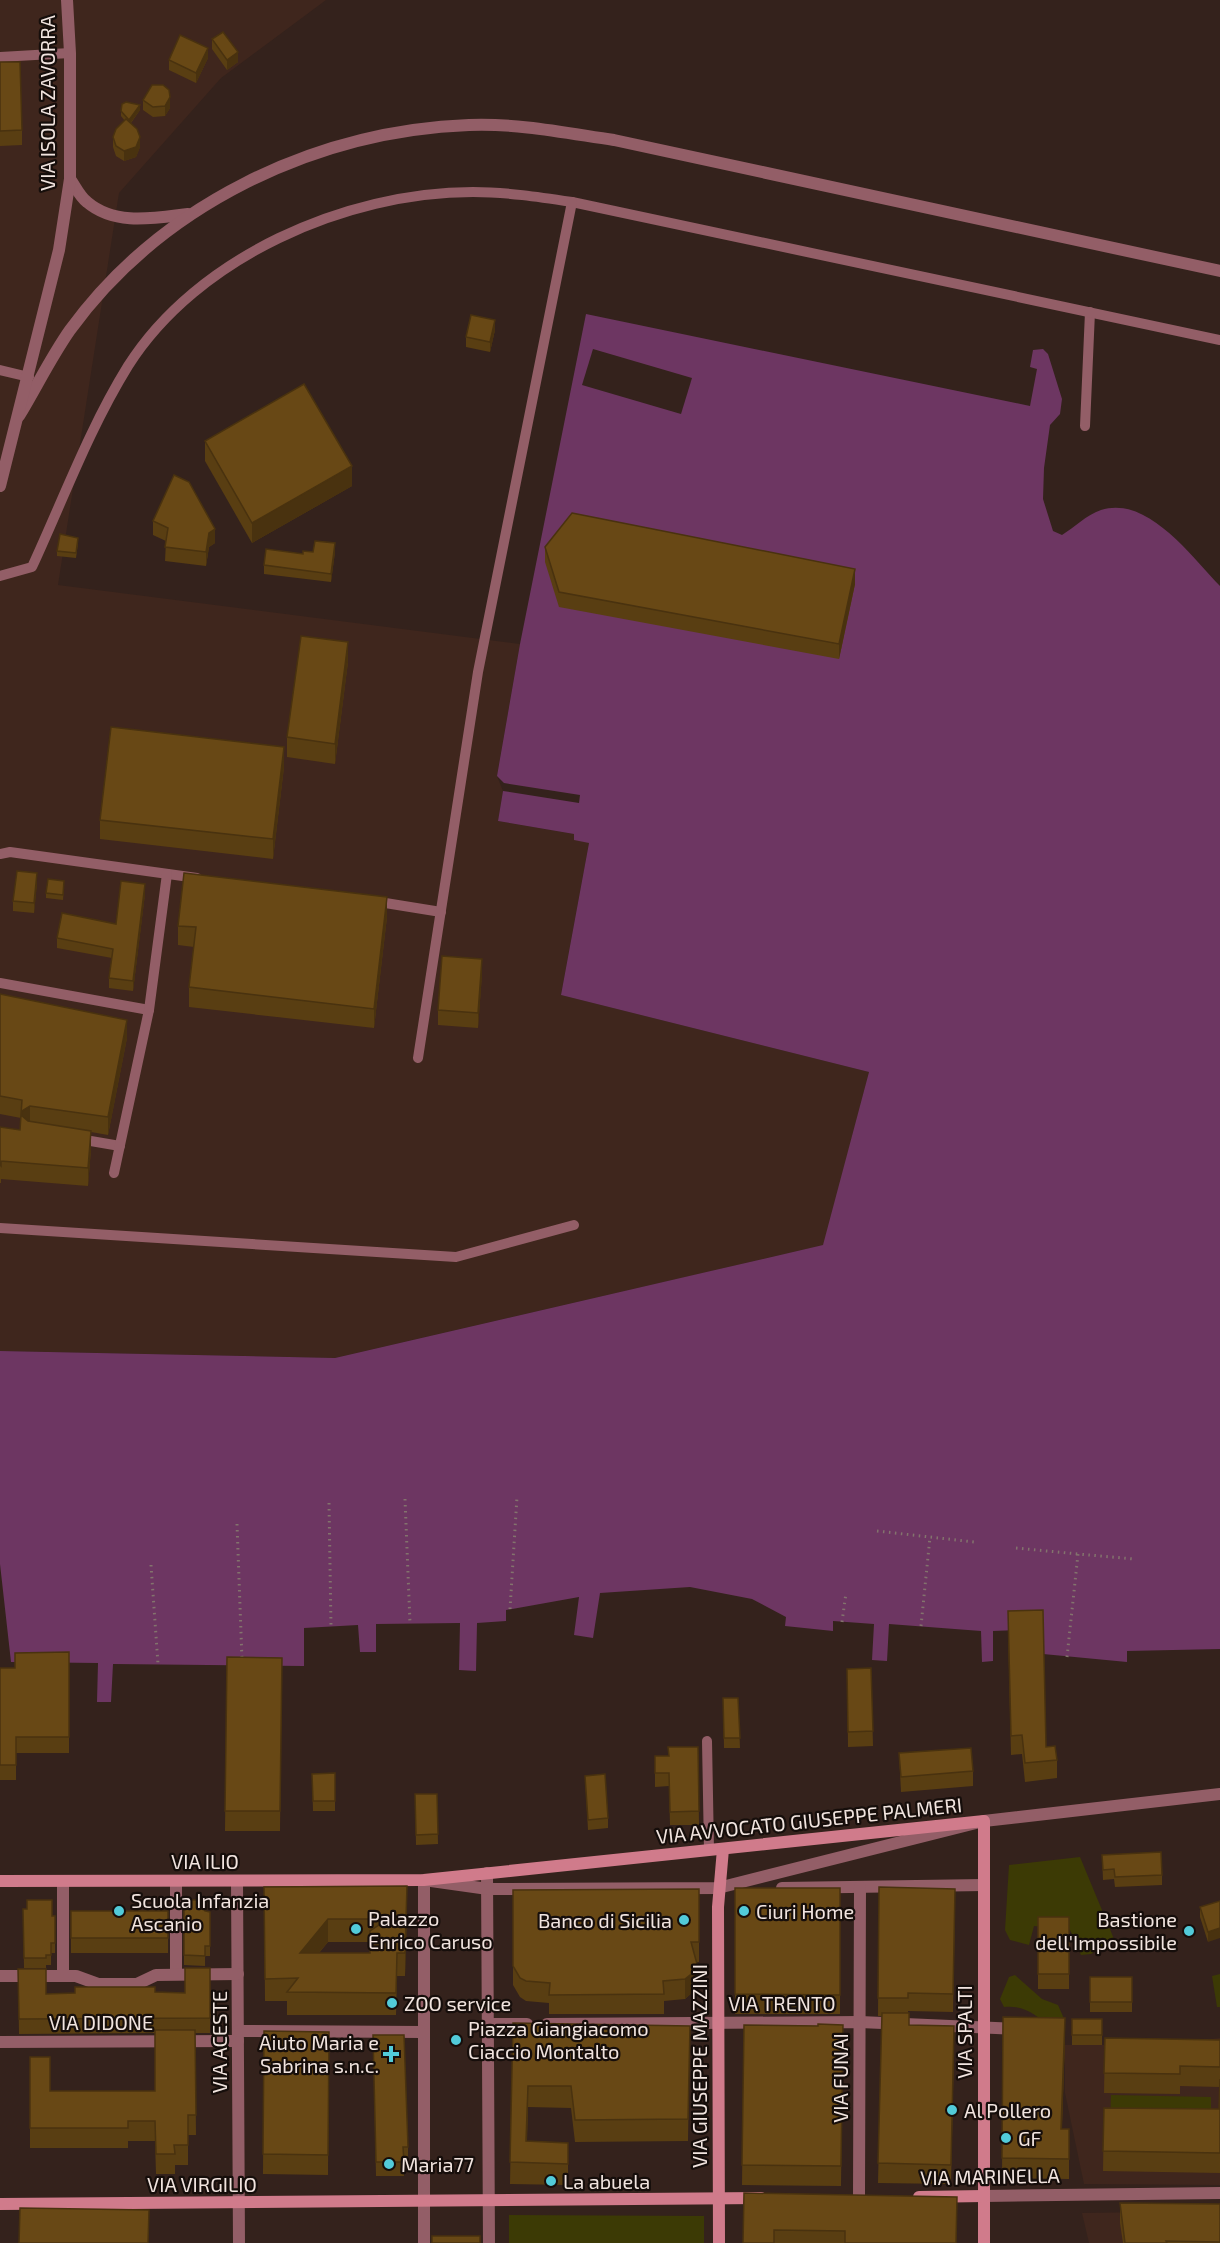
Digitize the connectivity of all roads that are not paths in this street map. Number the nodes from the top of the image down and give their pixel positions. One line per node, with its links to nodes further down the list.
1 (67, 0): 2 (street, VIA ISOLA ZAVORRA)
2 (70, 52): 3 (lane); 4 (street, VIA ISOLA ZAVORRA)
3 (0, 57)
4 (70, 179): 6 (street); 11 (street, VIA ISOLA ZAVORRA)
5 (572, 202): 8 (lane); 15 (lane); 20 (lane)
6 (189, 214): 7 (street); 12 (street)
7 (1220, 271)
8 (1090, 312): 9 (lane); 13 (lane)
9 (1220, 340)
10 (0, 370): 11 (lane)
11 (29, 377): 12 (street, VIA ISOLA ZAVORRA)
12 (19, 416): 14 (street, VIA ISOLA ZAVORRA)
13 (1085, 426)
14 (0, 486)
15 (0, 576)
16 (0, 854): 17 (lane)
17 (167, 874): 18 (lane); 22 (lane)
18 (213, 880)
19 (364, 900): 20 (lane)
20 (441, 912): 23 (lane)
21 (0, 982): 22 (lane)
22 (149, 1010): 25 (lane)
23 (418, 1058)
24 (63, 1136): 25 (lane)
25 (120, 1146): 26 (lane)
26 (114, 1173)
27 (574, 1225): 28 (lane)
28 (0, 1228)
29 (707, 1741): 33 (lane)
30 (1220, 1794): 31 (street)
31 (984, 1821): 32 (main road, VIA AVVOCATO GIUSEPPE PALMERI); 40 (main road, VIA SPALTI); 42 (street, VIA AVVOCATO GIUSEPPE PALMERI)
32 (723, 1849): 33 (main road, VIA AVVOCATO GIUSEPPE PALMERI); 42 (main road, VIA GIUSEPPE MAZZINI)
33 (709, 1850): 34 (main road, VIA AVVOCATO GIUSEPPE PALMERI)
34 (487, 1873): 35 (main road, VIA ILIO); 43 (street)
35 (424, 1880): 39 (main road, VIA ILIO); 43 (street, VIA AVVOCATO GIUSEPPE PALMERI); 53 (street)
36 (0, 1881): 37 (main road, VIA ILIO)
37 (63, 1881): 38 (main road, VIA ILIO); 47 (street)
38 (176, 1881): 39 (main road, VIA ILIO); 44 (street)
39 (237, 1881): 45 (street, VIA ACESTE)
40 (984, 1885): 41 (street, VIA AVVOCATO GIUSEPPE PALMERI); 51 (main road, VIA SPALTI)
41 (860, 1887): 42 (street, VIA AVVOCATO GIUSEPPE PALMERI); 49 (street, VIA FUNAI)
42 (718, 1888): 43 (street, VIA AVVOCATO GIUSEPPE PALMERI); 48 (main road, VIA GIUSEPPE MAZZINI)
43 (488, 1889): 50 (street)
44 (176, 1974): 45 (street); 47 (street)
45 (238, 1974): 54 (street, VIA ACESTE)
46 (0, 1976): 47 (street)
47 (63, 1976)
48 (717, 2022): 49 (street, VIA TRENTO); 50 (street, VIA TRENTO); 61 (main road, VIA GIUSEPPE MAZZINI)
49 (860, 2022): 51 (street, VIA TRENTO); 58 (street, VIA FUNAI)
50 (489, 2024): 63 (street)
51 (983, 2026): 52 (street, VIA TRENTO); 57 (main road, VIA SPALTI)
52 (1037, 2030)
53 (423, 2032): 54 (street, VIA DIDONE); 62 (street)
54 (238, 2036): 55 (street, VIA DIDONE); 64 (street, VIA ACESTE)
55 (0, 2042)
56 (1220, 2193): 57 (street, VIA MARINELLA)
57 (984, 2196): 59 (main road, VIA MARINELLA); 70 (main road, VIA SPALTI)
58 (859, 2197)
59 (907, 2197)
60 (777, 2198): 61 (main road)
61 (719, 2199): 63 (main road, VIA VIRGILIO); 69 (main road, VIA GIUSEPPE MAZZINI)
62 (423, 2202): 63 (main road, VIA VIRGILIO); 64 (main road, VIA VIRGILIO); 67 (street)
63 (489, 2202): 68 (street)
64 (239, 2203): 65 (main road, VIA VIRGILIO); 66 (street, VIA ACESTE)
65 (0, 2204)
66 (239, 2243)
67 (424, 2243)
68 (489, 2243)
69 (719, 2243)
70 (984, 2243)

